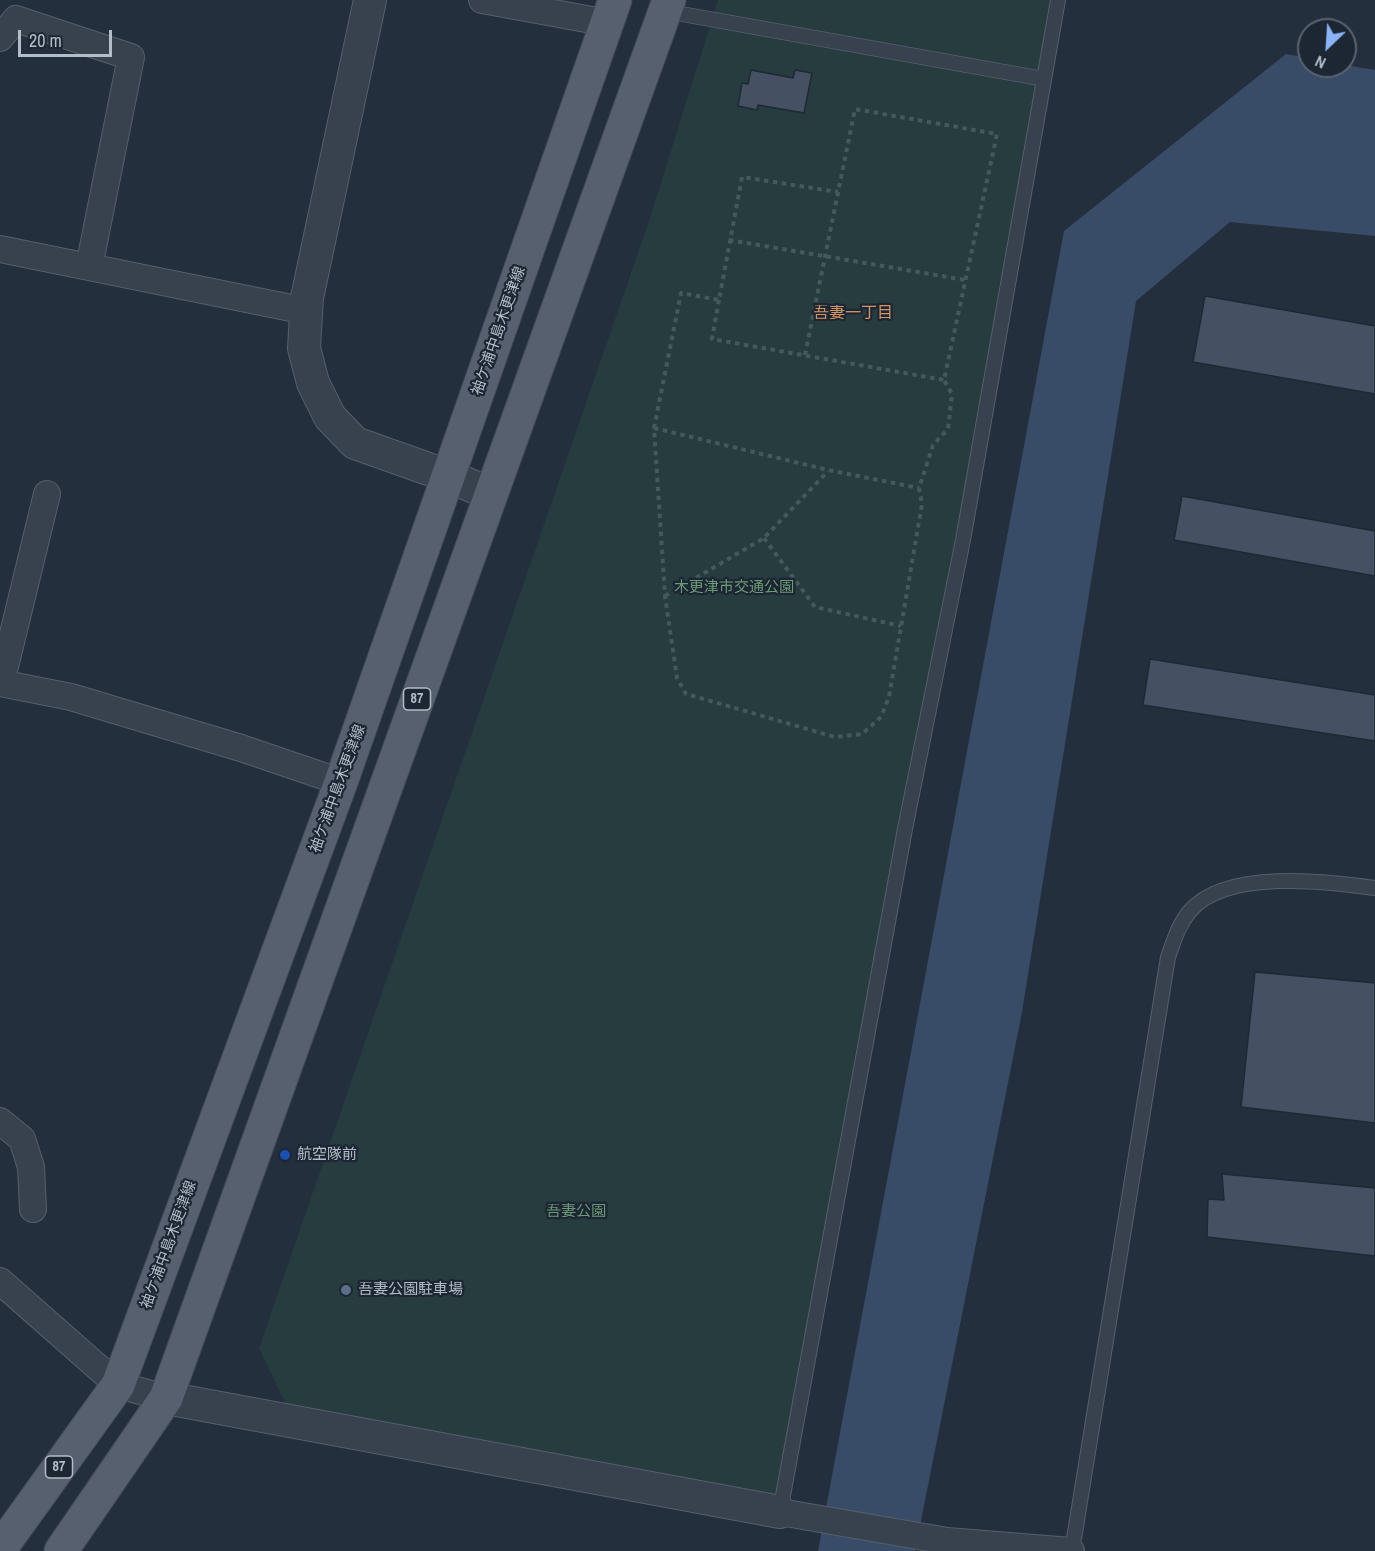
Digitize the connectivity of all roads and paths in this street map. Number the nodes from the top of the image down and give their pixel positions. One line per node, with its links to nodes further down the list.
1 (370, 0): 15 (street)
2 (482, 0): 5 (street)
3 (1058, 0): 7 (lane)
4 (667, 5): 7 (lane); 23 (main road, 87)
5 (612, 12): 20 (main road, 袖ケ浦中島木更津線 / 87)
6 (0, 38): 12 (street)
7 (1044, 80): 35 (lane)
8 (838, 192): 9 (path); 11 (path); 13 (path)
9 (729, 240): 11 (path); 14 (path)
10 (0, 249): 12 (street)
11 (825, 256): 13 (path); 16 (path)
12 (89, 267): 15 (street)
13 (966, 280): 17 (path)
14 (719, 300): 16 (path); 18 (path)
15 (306, 311): 20 (street)
16 (805, 355): 17 (path)
17 (944, 380): 21 (path)
18 (654, 428): 19 (path); 25 (path)
19 (828, 470): 21 (path); 24 (path)
20 (448, 476): 23 (street); 28 (main road, 袖ケ浦中島木更津線 / 87)
21 (920, 488): 26 (path)
22 (46, 494): 27 (street)
23 (490, 494): 34 (main road, 87)
24 (764, 538): 25 (path); 26 (path)
25 (665, 596): 26 (path)
26 (901, 626)
27 (1, 683): 28 (street)
28 (341, 782): 33 (main road, 袖ケ浦中島木更津線 / 87)
29 (1375, 888): 38 (lane)
30 (0, 1120): 31 (street)
31 (33, 1209)
32 (0, 1281): 33 (street)
33 (118, 1385): 34 (street); 36 (main road, 袖ケ浦中島木更津線 / 87)
34 (166, 1398): 35 (street); 37 (main road, 87)
35 (789, 1514): 38 (street)
36 (0, 1549)
37 (61, 1551)
38 (1072, 1551)

